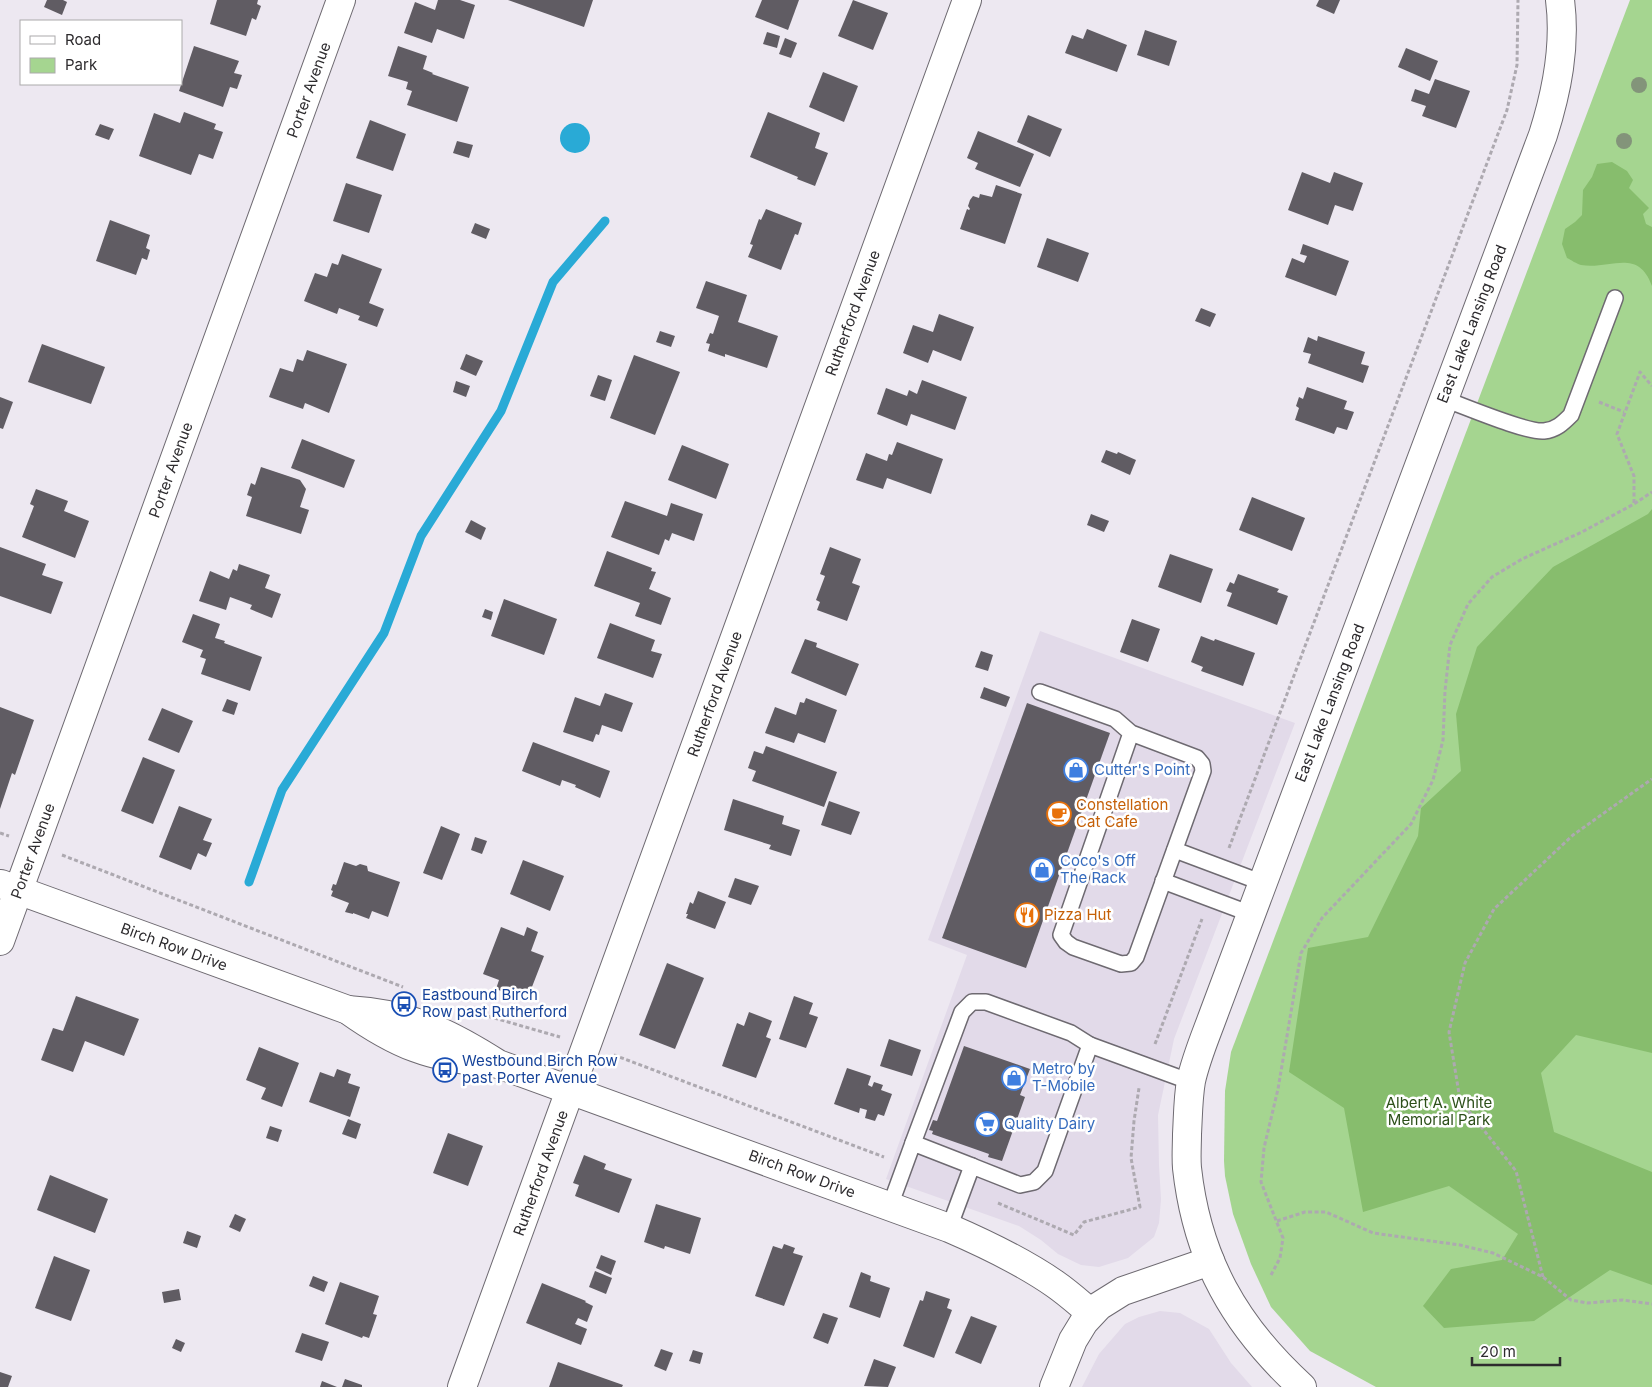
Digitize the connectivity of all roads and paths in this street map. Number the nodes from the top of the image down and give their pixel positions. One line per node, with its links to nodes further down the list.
1 (341, 0): 14 (street, Porter Avenue)
2 (967, 0): 25 (street, Rutherford Avenue)
3 (1518, 0): 16 (path)
4 (1560, 0): 7 (street, East Lake Lansing Road)
5 (1615, 298): 7 (lane)
6 (1652, 386): 9 (path)
7 (1444, 398): 18 (street, East Lake Lansing Road)
8 (1652, 492): 9 (path)
9 (1634, 504): 35 (path)
10 (1040, 692): 11 (lane)
11 (1131, 733): 15 (lane); 17 (lane)
12 (1652, 779): 39 (path)
13 (0, 832): 14 (path)
14 (35, 845): 19 (street, Porter Avenue); 23 (path)
15 (1175, 850): 16 (lane); 17 (lane)
16 (1222, 867): 18 (lane)
17 (1163, 881): 20 (lane)
18 (1263, 883): 21 (street, East Lake Lansing Road)
19 (9, 887): 22 (street, Porter Avenue); 29 (street, Birch Row Drive)
20 (1210, 899): 21 (lane); 27 (path)
21 (1251, 914): 28 (street, East Lake Lansing Road)
22 (0, 941)
23 (408, 988)
24 (455, 1006): 25 (path)
25 (588, 1045): 29 (street, Rutherford Avenue); 31 (path)
26 (1090, 1045): 27 (lane); 30 (lane); 32 (lane)
27 (1147, 1065): 28 (lane); 33 (path)
28 (1191, 1082): 37 (street, East Lake Lansing Road)
29 (571, 1090): 34 (street, Birch Row Drive); 42 (street, Rutherford Avenue)
30 (913, 1143): 31 (lane); 32 (lane)
31 (905, 1164): 34 (lane)
32 (972, 1166): 33 (lane)
33 (964, 1187): 36 (lane)
34 (890, 1206): 36 (street, Birch Row Drive)
35 (1277, 1221): 38 (path); 39 (path)
36 (948, 1228): 41 (street, Birch Row Drive)
37 (1210, 1261): 41 (street); 44 (street, East Lake Lansing Road)
38 (1271, 1275)
39 (1543, 1278): 40 (path)
40 (1652, 1304)
41 (1091, 1313): 43 (street)
42 (462, 1387)
43 (1054, 1387)
44 (1302, 1387)

